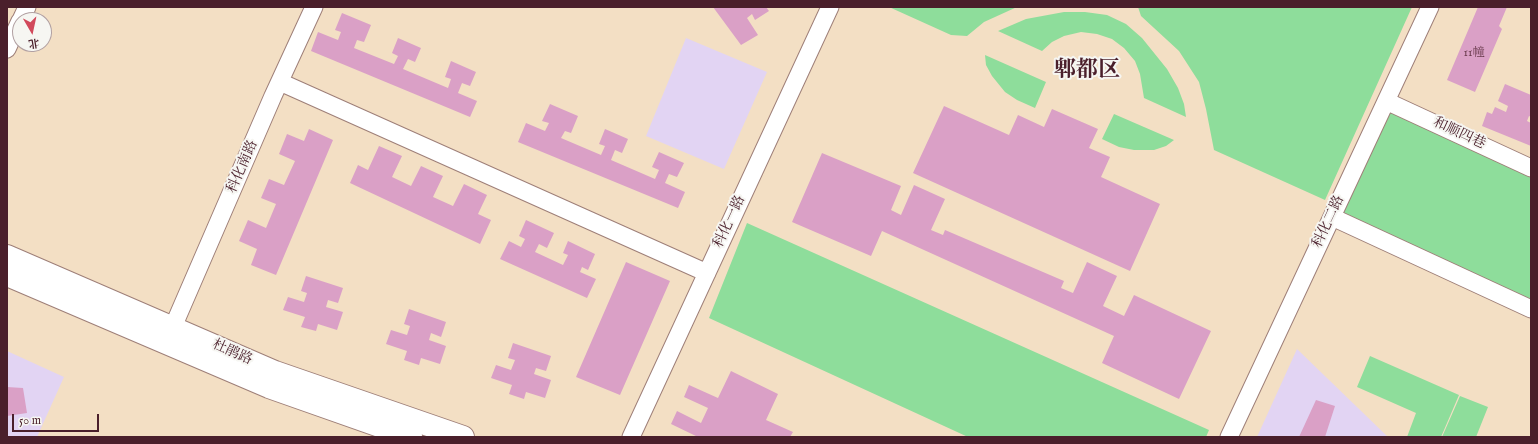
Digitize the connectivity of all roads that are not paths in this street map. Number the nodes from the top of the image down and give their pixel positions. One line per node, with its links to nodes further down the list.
1 (314, 7): 7 (street, 科化南路)
2 (830, 7): 12 (street, 科化一路)
3 (1418, 7): 20 (street)
4 (1430, 7): 8 (street, 科化二路)
5 (12, 38): 6 (street)
6 (7, 49)
7 (280, 82): 12 (street); 15 (street, 科化南路)
8 (1386, 101): 9 (street, 和顺四巷); 10 (street, 科化二路)
9 (1531, 168)
10 (1332, 217): 14 (street); 21 (street, 科化二路)
11 (7, 256): 15 (main road, 杜鹃路)
12 (707, 272): 19 (street, 科化一路)
13 (7, 275): 16 (main road, 杜鹃路)
14 (1531, 309)
15 (173, 327): 18 (main road, 杜鹃路)
16 (371, 431): 17 (main road, 杜鹃路)
17 (411, 437)
18 (463, 437)
19 (631, 437)
20 (1221, 437)
21 (1229, 437)

